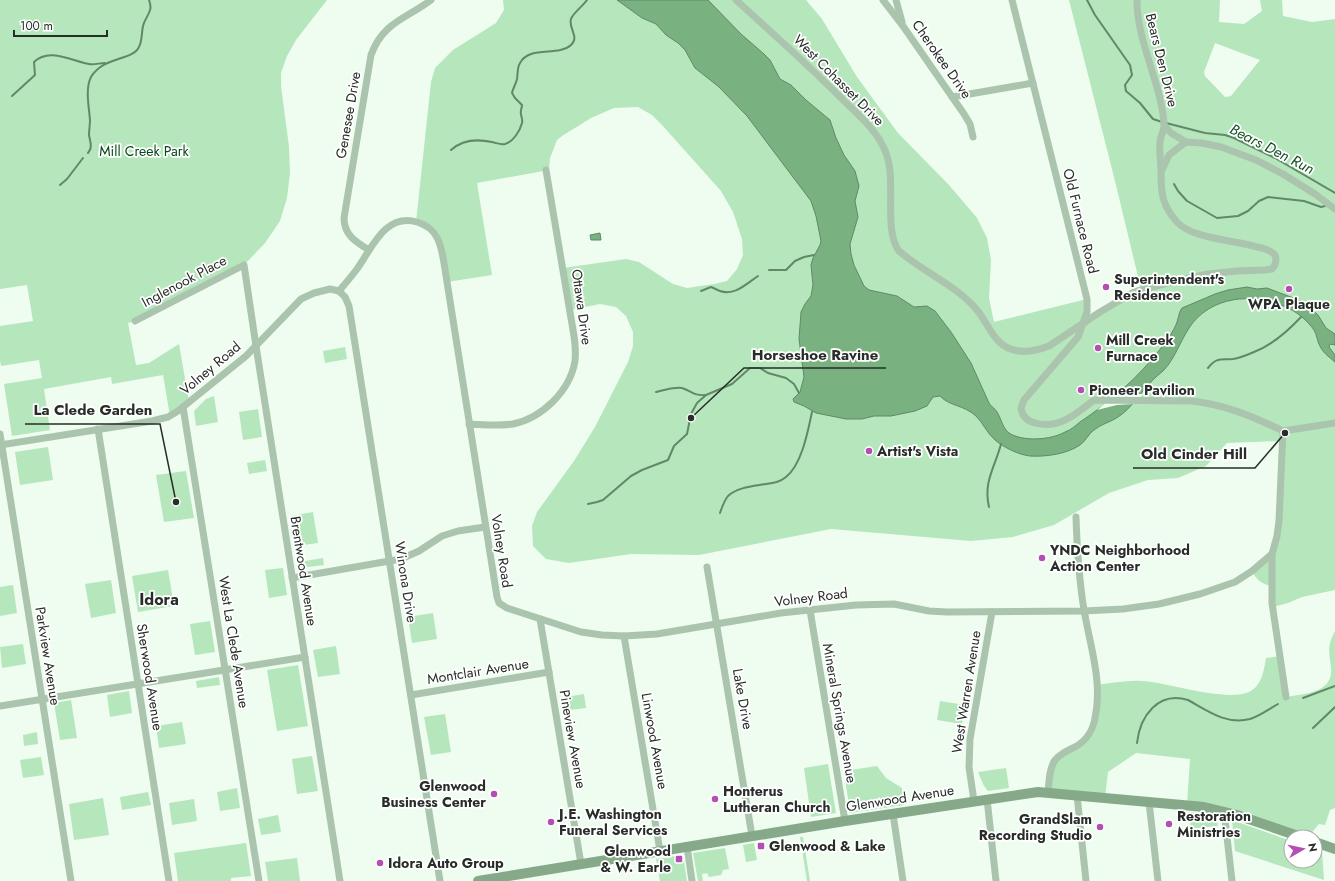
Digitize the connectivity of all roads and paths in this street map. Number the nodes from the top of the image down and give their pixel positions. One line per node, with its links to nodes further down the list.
1 (431, 0): 16 (street, Genesee Drive)
2 (736, 0): 20 (street, West Cohasset Drive)
3 (883, 0): 7 (street, Cherokee Drive)
4 (896, 0): 7 (street)
5 (1012, 0): 8 (street, Old Furnace Road)
6 (1136, 0): 10 (street, Bears Den Drive)
7 (903, 26): 9 (street, Cherokee Drive)
8 (1032, 83): 9 (street); 20 (street, Old Furnace Road)
9 (952, 97): 11 (street, Cherokee Drive)
10 (1164, 126): 12 (street); 14 (street)
11 (973, 137)
12 (1186, 142): 14 (street); 15 (street)
13 (546, 170): 24 (street, Ottawa Drive)
14 (1161, 172): 20 (street, West Cohasset Drive)
15 (1335, 209)
16 (369, 250): 18 (street, Volney Road); 24 (street, Volney Road)
17 (244, 265): 19 (street, Inglenook Place); 21 (street, Brentwood Avenue)
18 (339, 291): 21 (street, Volney Road); 32 (street, Winona Drive)
19 (136, 321)
20 (1083, 322): 26 (street, Old Furnace Road)
21 (256, 346): 22 (street, Volney Road); 34 (street, Brentwood Avenue)
22 (184, 407): 25 (street, Volney Road); 42 (street, West La Clede Avenue)
23 (1335, 423): 26 (street)
24 (469, 424): 30 (street, Volney Road)
25 (98, 429): 28 (street, Volney Road); 44 (street, Sherwood Avenue)
26 (1283, 431): 31 (street)
27 (0, 434): 28 (street, Parkview Avenue)
28 (1, 445): 47 (street, Parkview Avenue)
29 (1076, 517): 36 (street)
30 (485, 527): 32 (street); 38 (street, Volney Road)
31 (1272, 554): 36 (street, Volney Road); 46 (street)
32 (389, 561): 34 (street); 45 (street, Winona Drive)
33 (707, 567): 39 (street, Lake Drive)
34 (292, 578): 41 (street, Brentwood Avenue)
35 (810, 610): 37 (street, Volney Road); 39 (street, Volney Road); 56 (street, Mineral Springs Avenue)
36 (1084, 611): 37 (street, Volney Road); 49 (street)
37 (992, 612): 52 (street, West Warren Avenue)
38 (540, 619): 40 (street, Volney Road); 43 (street, Pineview Avenue)
39 (716, 624): 40 (street, Volney Road); 58 (street, Lake Drive)
40 (624, 636): 62 (street, Linwood Avenue)
41 (305, 657): 42 (street); 68 (street, Brentwood Avenue)
42 (226, 670): 44 (street); 67 (street, West La Clede Avenue)
43 (549, 672): 45 (street, Montclair Avenue); 63 (street, Pineview Avenue)
44 (138, 684): 47 (street); 66 (street, Sherwood Avenue)
45 (411, 695): 69 (street, Winona Drive)
46 (1286, 697)
47 (42, 699): 48 (street); 65 (street, Parkview Avenue)
48 (0, 706)
49 (1048, 793): 50 (main road, Glenwood Avenue); 51 (main road, Glenwood Avenue)
50 (1077, 795): 53 (main road, Glenwood Avenue); 74 (street)
51 (987, 799): 52 (main road, Glenwood Avenue); 73 (street)
52 (974, 801): 55 (main road, Glenwood Avenue)
53 (1150, 802): 54 (main road, Glenwood Avenue); 75 (street)
54 (1224, 811): 57 (main road, Glenwood Avenue); 76 (street)
55 (893, 814): 56 (main road, Glenwood Avenue); 72 (street)
56 (845, 821): 58 (main road, Glenwood Avenue)
57 (1283, 831)
58 (752, 836): 60 (main road, Glenwood Avenue)
59 (1323, 845): 61 (main road)
60 (687, 846): 62 (main road, Glenwood Avenue); 71 (street)
61 (1335, 849)
62 (660, 851): 63 (main road, Glenwood Avenue)
63 (581, 864): 64 (main road, Glenwood Avenue)
64 (510, 879): 70 (main road, Glenwood Avenue)
65 (71, 881)
66 (170, 881)
67 (259, 881)
68 (340, 881)
69 (440, 881)
70 (478, 881)
71 (692, 881)
72 (903, 881)
73 (996, 881)
74 (1086, 881)
75 (1158, 881)
76 (1232, 881)

